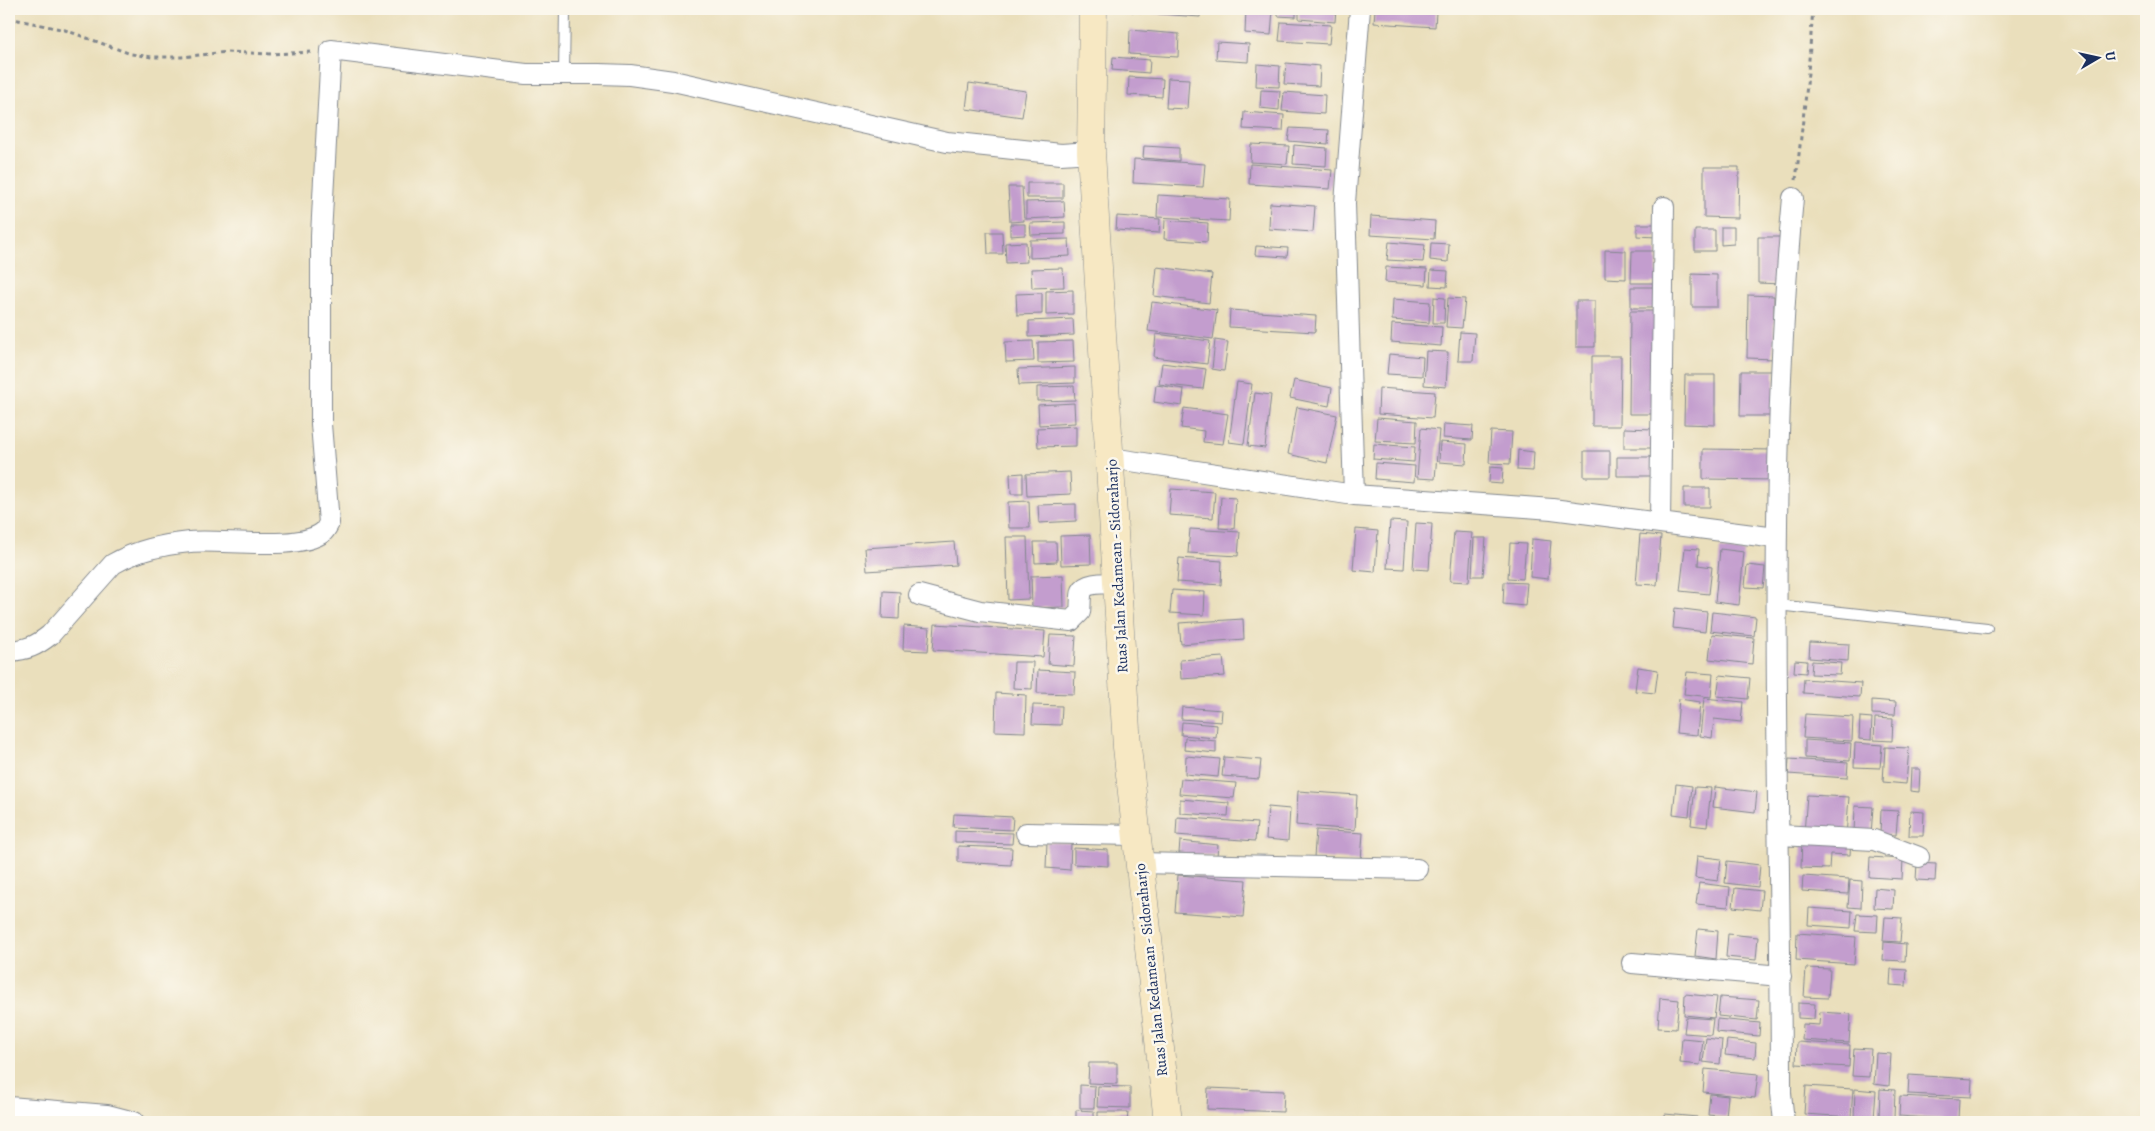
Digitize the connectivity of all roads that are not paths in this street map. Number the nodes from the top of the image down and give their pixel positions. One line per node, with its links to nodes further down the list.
1 (565, 9): 4 (lane)
2 (1093, 9): 5 (main road, Ruas Jalan Kedamean - Sidoraharjo)
3 (1360, 9): 9 (street)
4 (564, 74): 5 (street); 16 (street)
5 (1091, 152): 8 (main road, Ruas Jalan Kedamean - Sidoraharjo)
6 (1793, 198): 11 (street)
7 (1664, 207): 10 (street)
8 (1111, 458): 9 (street); 12 (main road, Ruas Jalan Kedamean - Sidoraharjo)
9 (1354, 495): 10 (street)
10 (1660, 523): 11 (street)
11 (1776, 538): 14 (street)
12 (1118, 583): 13 (street); 19 (main road, Ruas Jalan Kedamean - Sidoraharjo)
13 (919, 595)
14 (1777, 605): 15 (lane); 18 (street)
15 (1987, 628)
16 (9, 651)
17 (1026, 832): 19 (street)
18 (1780, 835): 20 (street); 24 (street)
19 (1136, 836): 21 (main road, Ruas Jalan Kedamean - Sidoraharjo)
20 (1919, 857)
21 (1139, 864): 22 (street); 27 (main road, Ruas Jalan Kedamean - Sidoraharjo)
22 (1417, 869)
23 (1632, 963): 24 (street)
24 (1781, 976): 28 (street)
25 (9, 1107): 26 (street)
26 (134, 1122)
27 (1168, 1122)
28 (1784, 1122)

